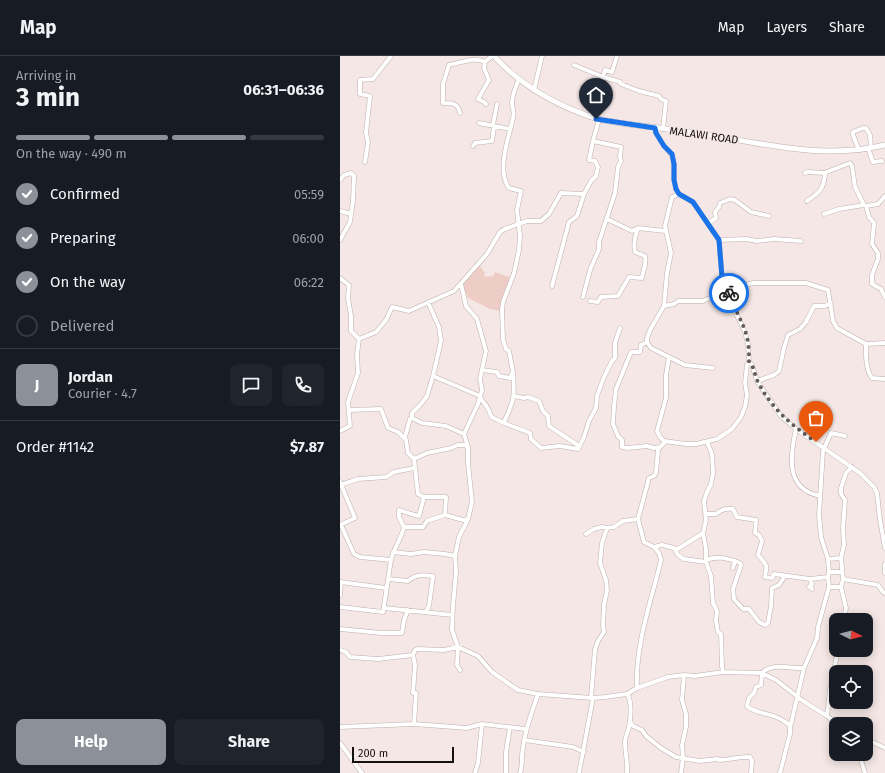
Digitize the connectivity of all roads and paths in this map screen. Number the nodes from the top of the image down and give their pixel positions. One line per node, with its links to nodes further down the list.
1 (391, 56): 26 (street)
2 (493, 56): 5 (street); 8 (main road, MALAWI ROAD)
3 (542, 56): 9 (street)
4 (618, 56): 7 (street)
5 (485, 62): 11 (street); 12 (street)
6 (574, 65): 7 (street)
7 (603, 77): 13 (street); 19 (street)
8 (519, 79): 9 (main road, MALAWI ROAD); 18 (street)
9 (534, 90): 13 (main road, MALAWI ROAD)
10 (497, 104): 11 (street)
11 (495, 110): 16 (street)
12 (460, 112)
13 (590, 117): 14 (main road, MALAWI ROAD)
14 (599, 119): 17 (main road, MALAWI ROAD); 20 (street)
15 (479, 123): 16 (street)
16 (493, 126): 18 (street); 22 (street)
17 (655, 128): 19 (main road, MALAWI ROAD); 31 (street)
18 (510, 129): 41 (street)
19 (663, 129): 24 (main road, MALAWI ROAD)
20 (593, 141): 30 (street); 39 (street)
21 (885, 145): 23 (main road, MALAWI ROAD)
22 (472, 146)
23 (870, 148): 24 (main road, MALAWI ROAD); 24 (street); 25 (street)
24 (859, 150)
25 (882, 161)
26 (366, 162)
27 (805, 173): 28 (street)
28 (824, 173): 33 (street); 34 (street)
29 (340, 180): 36 (street)
30 (584, 194): 41 (street); 49 (street)
31 (679, 194): 40 (street); 43 (street)
32 (885, 196): 34 (street)
33 (807, 201)
34 (865, 206): 37 (street); 52 (street)
35 (340, 211): 36 (street)
36 (351, 214): 44 (street)
37 (824, 214)
38 (769, 216): 40 (street)
39 (607, 219): 42 (street); 51 (street)
40 (709, 224): 45 (street)
41 (519, 225): 48 (street); 66 (street)
42 (638, 228): 43 (street); 53 (street)
43 (665, 231): 56 (street)
44 (340, 240)
45 (719, 240): 46 (street); 50 (street)
46 (801, 241)
47 (340, 278): 58 (street)
48 (461, 284): 54 (street); 65 (street)
49 (552, 286)
50 (728, 291): 55 (street); 56 (street); 63 (street)
51 (583, 297)
52 (885, 298)
53 (590, 301)
54 (428, 302): 58 (street); 67 (street)
55 (831, 304): 61 (street); 69 (street)
56 (664, 306): 59 (street)
57 (620, 328): 82 (street)
58 (359, 340): 72 (street)
59 (647, 342): 62 (street); 84 (street)
60 (885, 343): 61 (street)
61 (866, 344): 68 (street)
62 (669, 357): 64 (street); 80 (street)
63 (749, 362): 69 (street); 81 (street)
64 (713, 368)
65 (482, 370): 66 (street); 70 (street)
66 (513, 372): 71 (street)
67 (433, 376): 70 (street); 73 (street)
68 (885, 379)
69 (757, 381): 75 (street)
70 (480, 396): 74 (street); 77 (street)
71 (514, 396): 74 (street); 82 (street)
72 (349, 410): 76 (street); 79 (street)
73 (412, 418): 77 (street); 79 (street)
74 (504, 422): 82 (street)
75 (796, 429): 85 (street); 90 (street)
76 (340, 431)
77 (464, 434): 83 (street)
78 (845, 436): 85 (street)
79 (405, 437): 86 (street)
80 (666, 441): 81 (street); 84 (street)
81 (707, 442): 92 (street)
82 (579, 446)
83 (468, 447): 86 (street); 94 (street)
84 (660, 447): 95 (street)
85 (825, 449): 87 (street); 90 (street)
86 (414, 459): 88 (street)
87 (852, 467): 99 (street); 108 (street)
88 (414, 468): 89 (street); 91 (street)
89 (340, 484): 96 (street)
90 (820, 496): 107 (street)
91 (424, 497): 93 (street); 97 (street)
92 (705, 514): 100 (street); 117 (street)
93 (445, 515): 94 (street); 97 (street)
94 (468, 519): 106 (street)
95 (638, 519): 98 (street); 102 (street)
96 (341, 525): 109 (street)
97 (404, 527): 105 (street)
98 (607, 528): 101 (street); 148 (street)
99 (883, 528): 103 (street)
100 (704, 533): 104 (street); 110 (street)
101 (586, 534)
102 (654, 547): 104 (street); 144 (street)
103 (885, 548)
104 (676, 550): 110 (street)
105 (393, 552): 106 (street); 109 (street)
106 (455, 556): 133 (street)
107 (828, 558): 108 (street); 116 (street)
108 (841, 558): 114 (street)
109 (390, 560): 118 (street)
110 (706, 561): 111 (street); 141 (street)
111 (735, 561): 113 (street); 117 (street)
112 (885, 564): 115 (street)
113 (733, 568)
114 (842, 572): 116 (street); 120 (street)
115 (885, 573)
116 (828, 575): 119 (street); 122 (street)
117 (785, 576): 119 (street)
118 (388, 579): 124 (street); 131 (street)
119 (810, 579): 125 (street)
120 (843, 579): 123 (street); 126 (street)
121 (340, 582): 124 (street); 127 (street)
122 (829, 586): 123 (street); 139 (street)
123 (841, 587): 132 (street)
124 (386, 588): 129 (street)
125 (812, 589)
126 (885, 593)
127 (340, 595)
128 (340, 607): 129 (street)
129 (384, 608): 130 (street)
130 (408, 610): 131 (street); 134 (street)
131 (426, 612): 133 (street)
132 (845, 613)
133 (452, 616): 135 (street)
134 (340, 629)
135 (458, 646): 137 (street); 140 (street); 145 (street)
136 (340, 650): 137 (street)
137 (413, 655): 151 (street)
138 (837, 657): 149 (street)
139 (804, 668): 142 (street); 147 (street)
140 (460, 670)
141 (723, 672): 142 (street); 143 (street)
142 (762, 673): 147 (street); 153 (street)
143 (684, 675): 144 (street); 162 (street)
144 (637, 688): 146 (street)
145 (538, 694): 148 (street); 156 (street)
146 (627, 694): 148 (street); 150 (street)
147 (797, 696): 149 (street); 153 (street)
148 (592, 698): 161 (street)
149 (827, 716)
150 (630, 722): 162 (street); 169 (street)
151 (414, 724): 152 (street); 154 (street)
152 (482, 724): 155 (street); 165 (street)
153 (790, 725): 172 (street)
154 (340, 727)
155 (510, 727): 156 (street); 166 (street)
156 (526, 729): 157 (street)
157 (524, 740): 161 (street); 167 (street)
158 (873, 742): 160 (street)
159 (340, 743): 164 (street)
160 (885, 748)
161 (584, 752): 168 (street)
162 (683, 758): 170 (street); 171 (street)
163 (861, 761): 173 (street)
164 (362, 773)
165 (475, 773)
166 (506, 773)
167 (520, 773)
168 (579, 773)
169 (627, 773)
170 (681, 773)
171 (751, 773)
172 (780, 773)
173 (865, 773)

